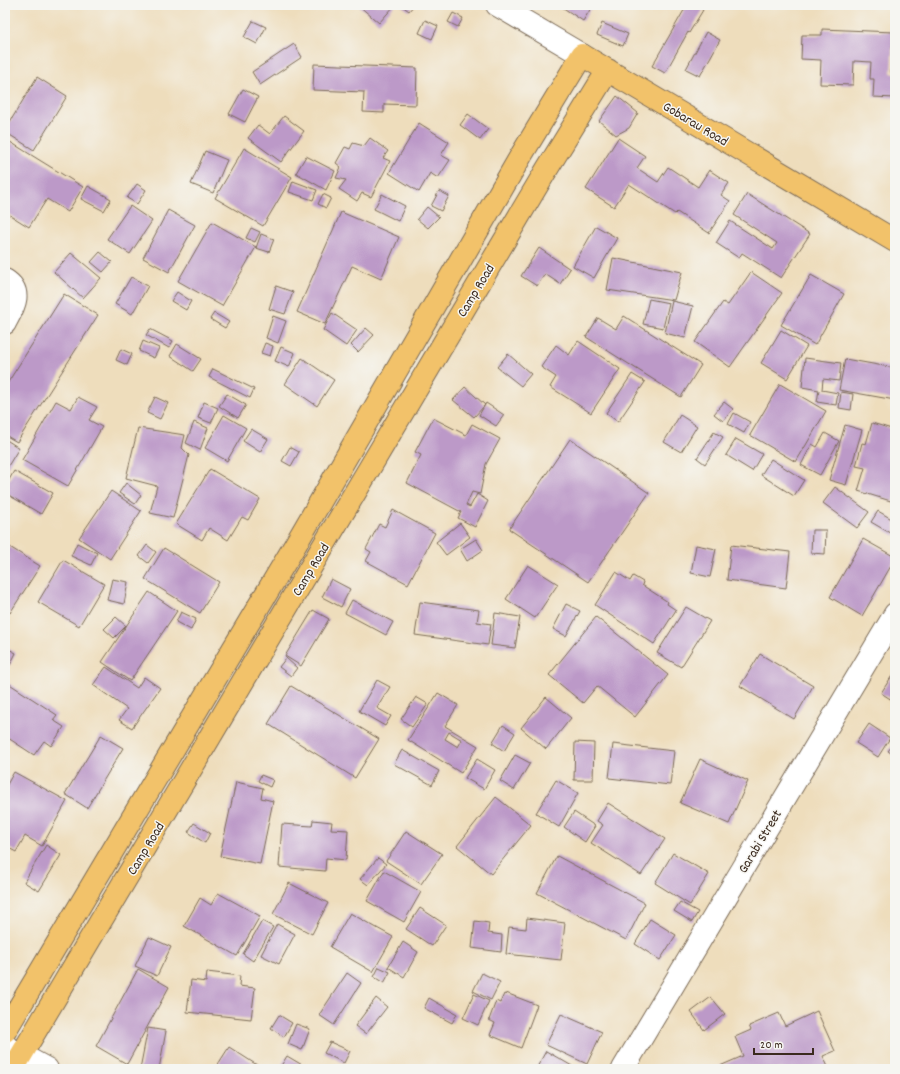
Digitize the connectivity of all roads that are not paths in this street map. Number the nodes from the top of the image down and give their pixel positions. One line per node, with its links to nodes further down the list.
1 (497, 5): 2 (street, Gobarau Road)
2 (582, 55): 3 (main road, Gobarau Road); 4 (main road, Camp Road)
3 (608, 70): 5 (main road, Camp Road); 6 (main road, Gobarau Road)
4 (522, 154): 5 (main road); 10 (main road, Camp Road)
5 (547, 169): 11 (main road, Camp Road)
6 (895, 241)
7 (5, 280): 8 (street)
8 (5, 323)
9 (895, 614): 13 (street, Garabi Street)
10 (5, 1031)
11 (13, 1057): 12 (street)
12 (47, 1069)
13 (623, 1069)

